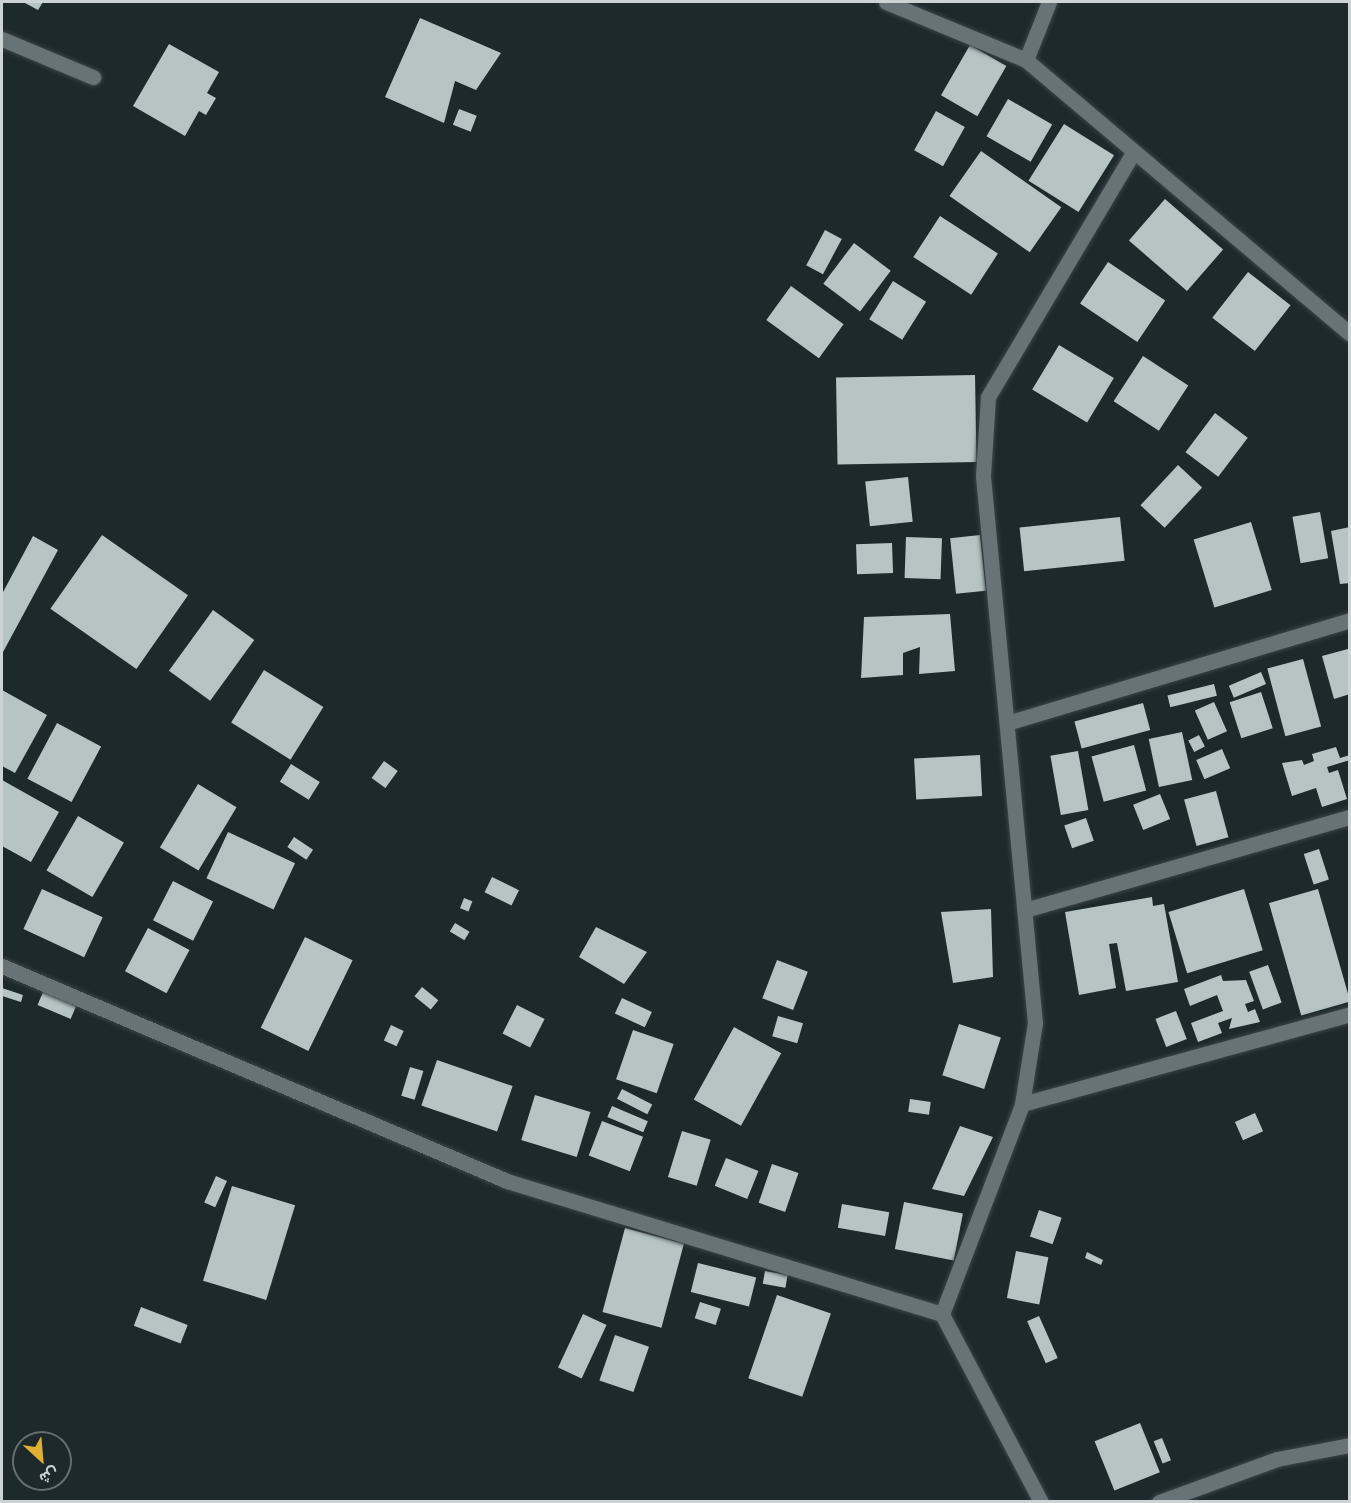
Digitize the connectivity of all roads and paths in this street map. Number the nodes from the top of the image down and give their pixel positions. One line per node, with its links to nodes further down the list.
1 (886, 2): 4 (street)
2 (1049, 2): 4 (street)
3 (2, 39): 5 (street)
4 (1026, 60): 6 (street)
5 (93, 77)
6 (1132, 154): 7 (street); 9 (street)
7 (1349, 332)
8 (1350, 620): 9 (street)
9 (1007, 723): 11 (street)
10 (1350, 817): 11 (street)
11 (1025, 910): 14 (street)
12 (2, 966): 15 (street)
13 (1350, 1014): 14 (street)
14 (1022, 1104): 15 (street)
15 (942, 1314): 17 (street)
16 (1350, 1445): 18 (street)
17 (1041, 1502)
18 (1159, 1502)

